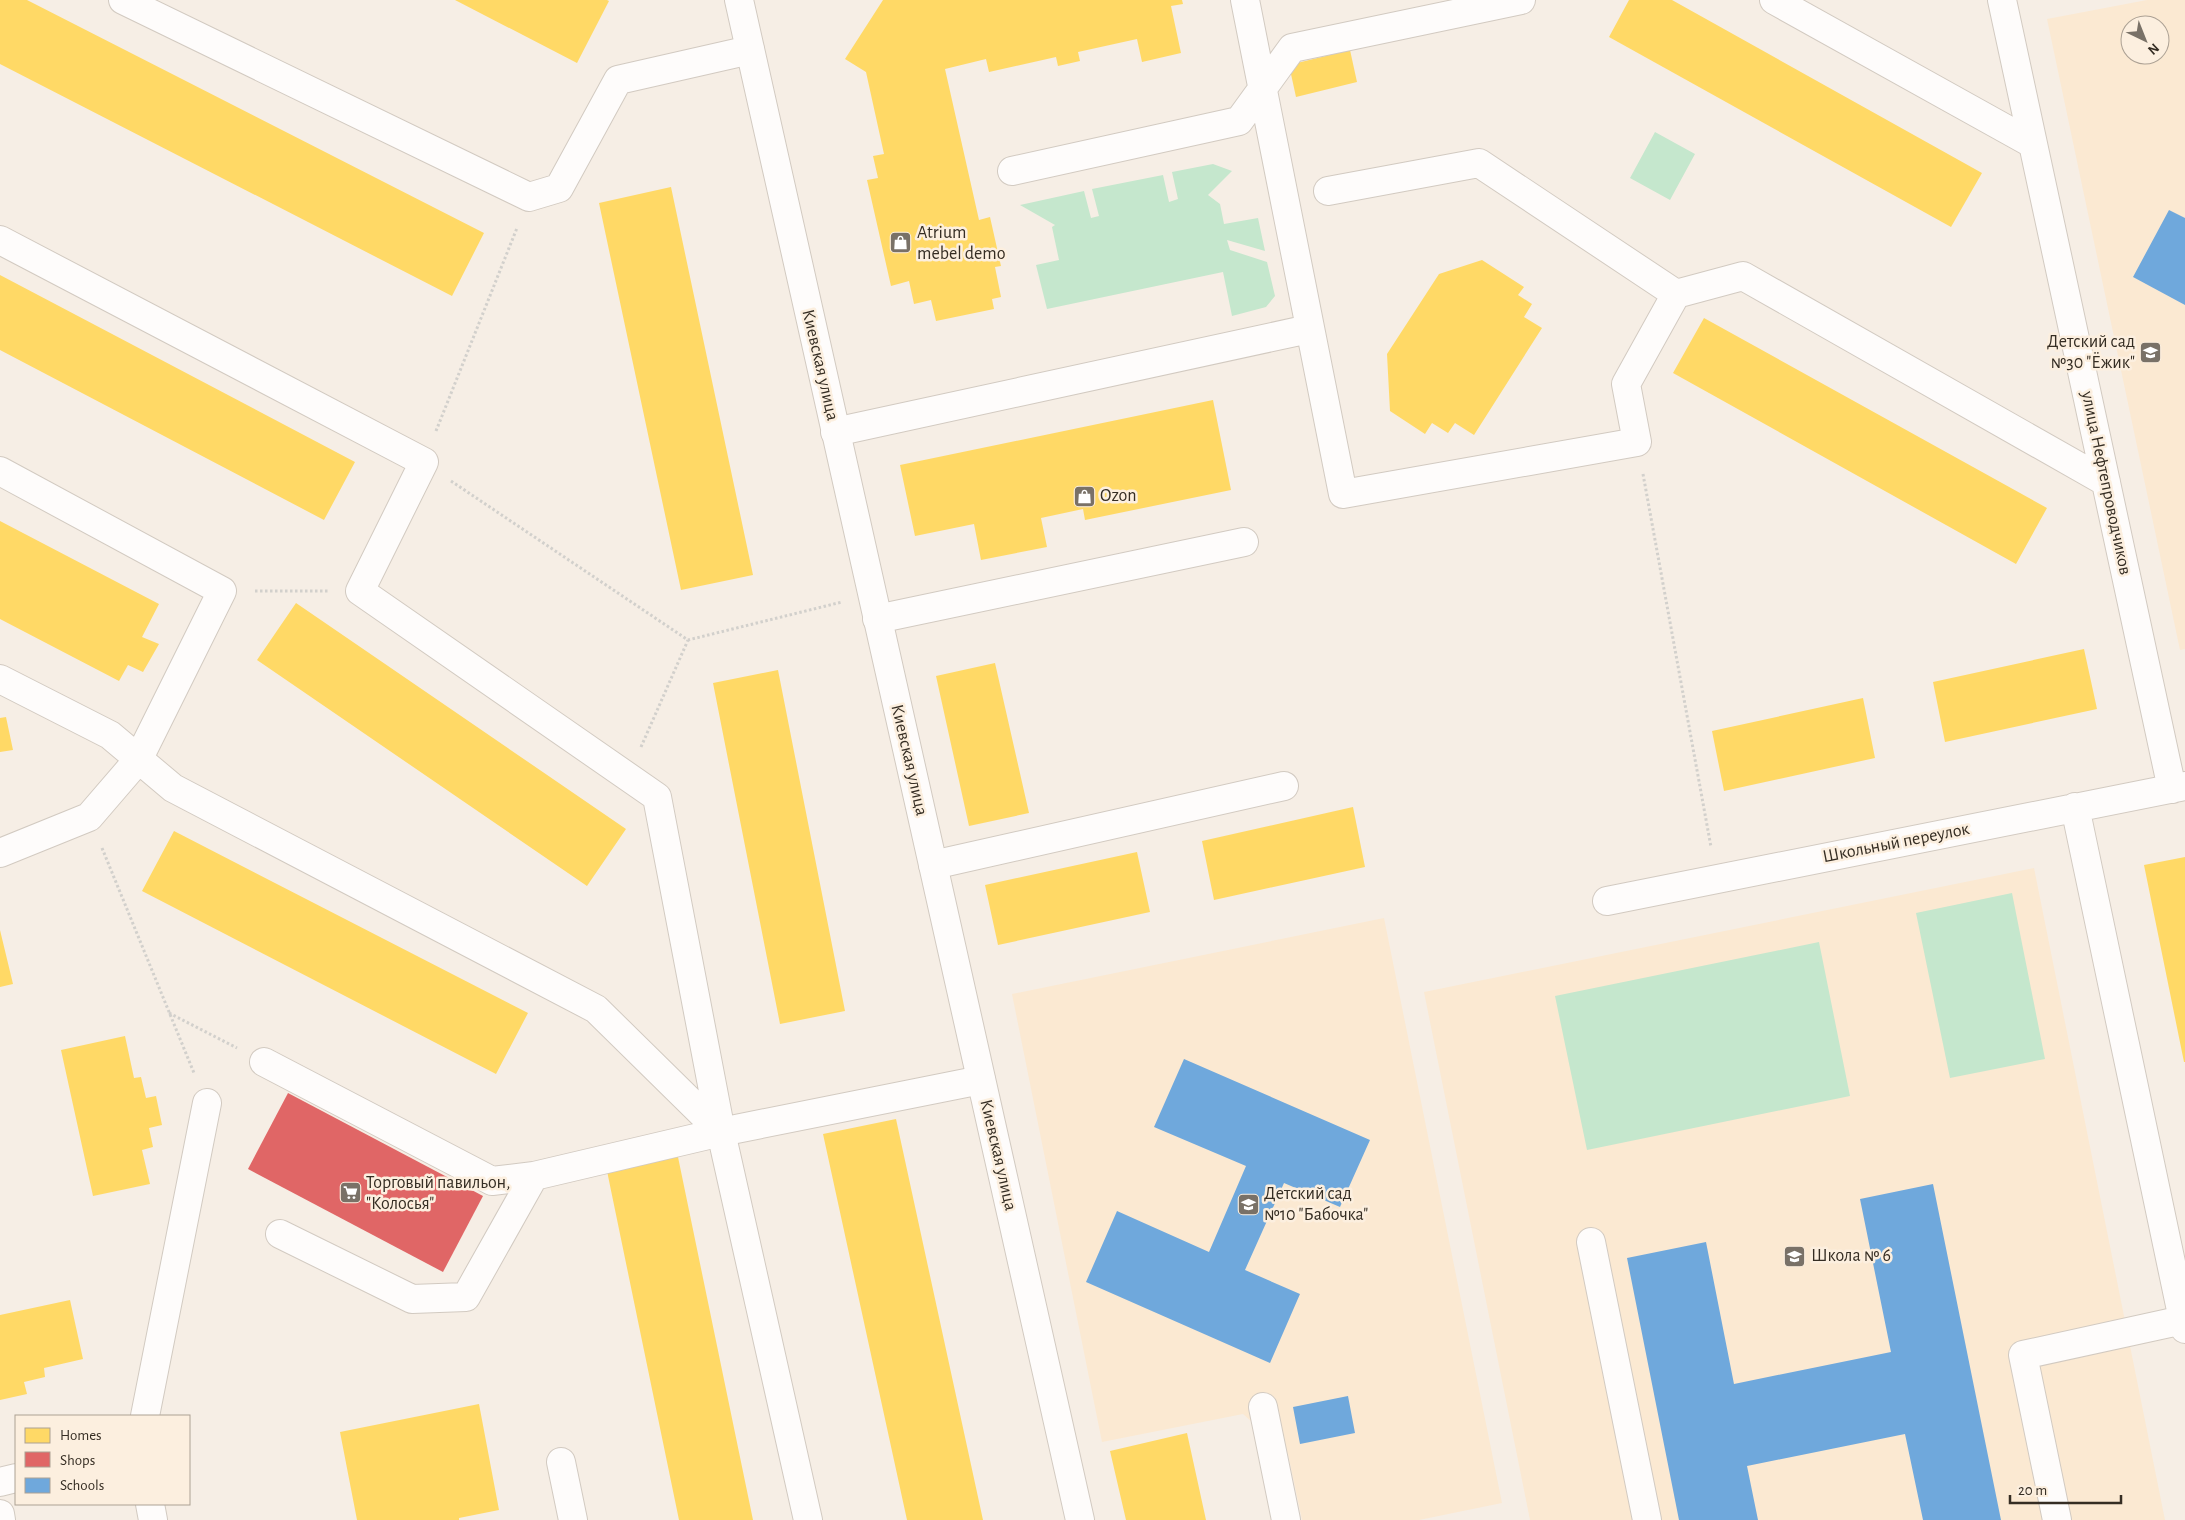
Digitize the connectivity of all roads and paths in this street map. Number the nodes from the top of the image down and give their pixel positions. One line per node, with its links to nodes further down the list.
1 (123, 0): 12 (main road)
2 (739, 0): 7 (main road, Киевская улица)
3 (1245, 0): 8 (main road)
4 (1521, 0): 8 (main road)
5 (1774, 0): 9 (main road)
6 (2002, 0): 9 (main road, улица Нефтепроводчиков)
7 (750, 50): 12 (main road); 16 (main road, Киевская улица)
8 (1262, 91): 10 (main road); 15 (main road)
9 (2033, 144): 20 (main road, улица Нефтепроводчиков)
10 (1012, 171)
11 (1328, 191): 14 (main road)
12 (529, 197): 18 (path)
13 (0, 240): 18 (main road)
14 (1676, 294): 17 (main road); 20 (main road)
15 (1309, 329): 16 (main road); 17 (main road)
16 (835, 432): 24 (main road, Киевская улица)
17 (1637, 442): 35 (path)
18 (424, 462): 23 (main road); 25 (path)
19 (0, 471): 22 (main road)
20 (2106, 482): 30 (main road, улица Нефтепроводчиков)
21 (1244, 542): 24 (main road)
22 (222, 591): 23 (path); 27 (main road)
23 (360, 591): 28 (main road)
24 (874, 607): 25 (path); 34 (main road, Киевская улица)
25 (688, 640): 28 (path)
26 (0, 679): 27 (main road)
27 (138, 760): 32 (main road); 41 (main road)
28 (628, 777): 41 (main road)
29 (1284, 786): 34 (main road)
30 (2178, 788): 31 (main road, Школьный переулок)
31 (2075, 807): 35 (main road, Школьный переулок); 45 (main road)
32 (89, 817): 33 (main road); 37 (path)
33 (0, 853)
34 (933, 865): 39 (main road, Киевская улица)
35 (1716, 879): 36 (main road, Школьный переулок)
36 (1607, 901)
37 (169, 1012): 38 (path); 40 (path)
38 (264, 1062): 42 (main road)
39 (982, 1080): 41 (main road); 57 (main road, Киевская улица)
40 (207, 1103): 47 (main road)
41 (721, 1132): 42 (main road); 56 (main road)
42 (534, 1176): 43 (main road)
43 (280, 1234)
44 (1591, 1242): 59 (main road)
45 (2184, 1325): 60 (main road)
46 (1263, 1406): 58 (main road)
47 (145, 1415)
48 (561, 1462): 55 (main road)
49 (15, 1478): 50 (main road)
50 (0, 1482)
51 (150, 1505): 54 (main road)
52 (0, 1514): 53 (main road)
53 (1, 1520)
54 (153, 1520)
55 (573, 1520)
56 (808, 1520)
57 (1080, 1520)
58 (1286, 1520)
59 (1647, 1520)
60 (2057, 1520)

